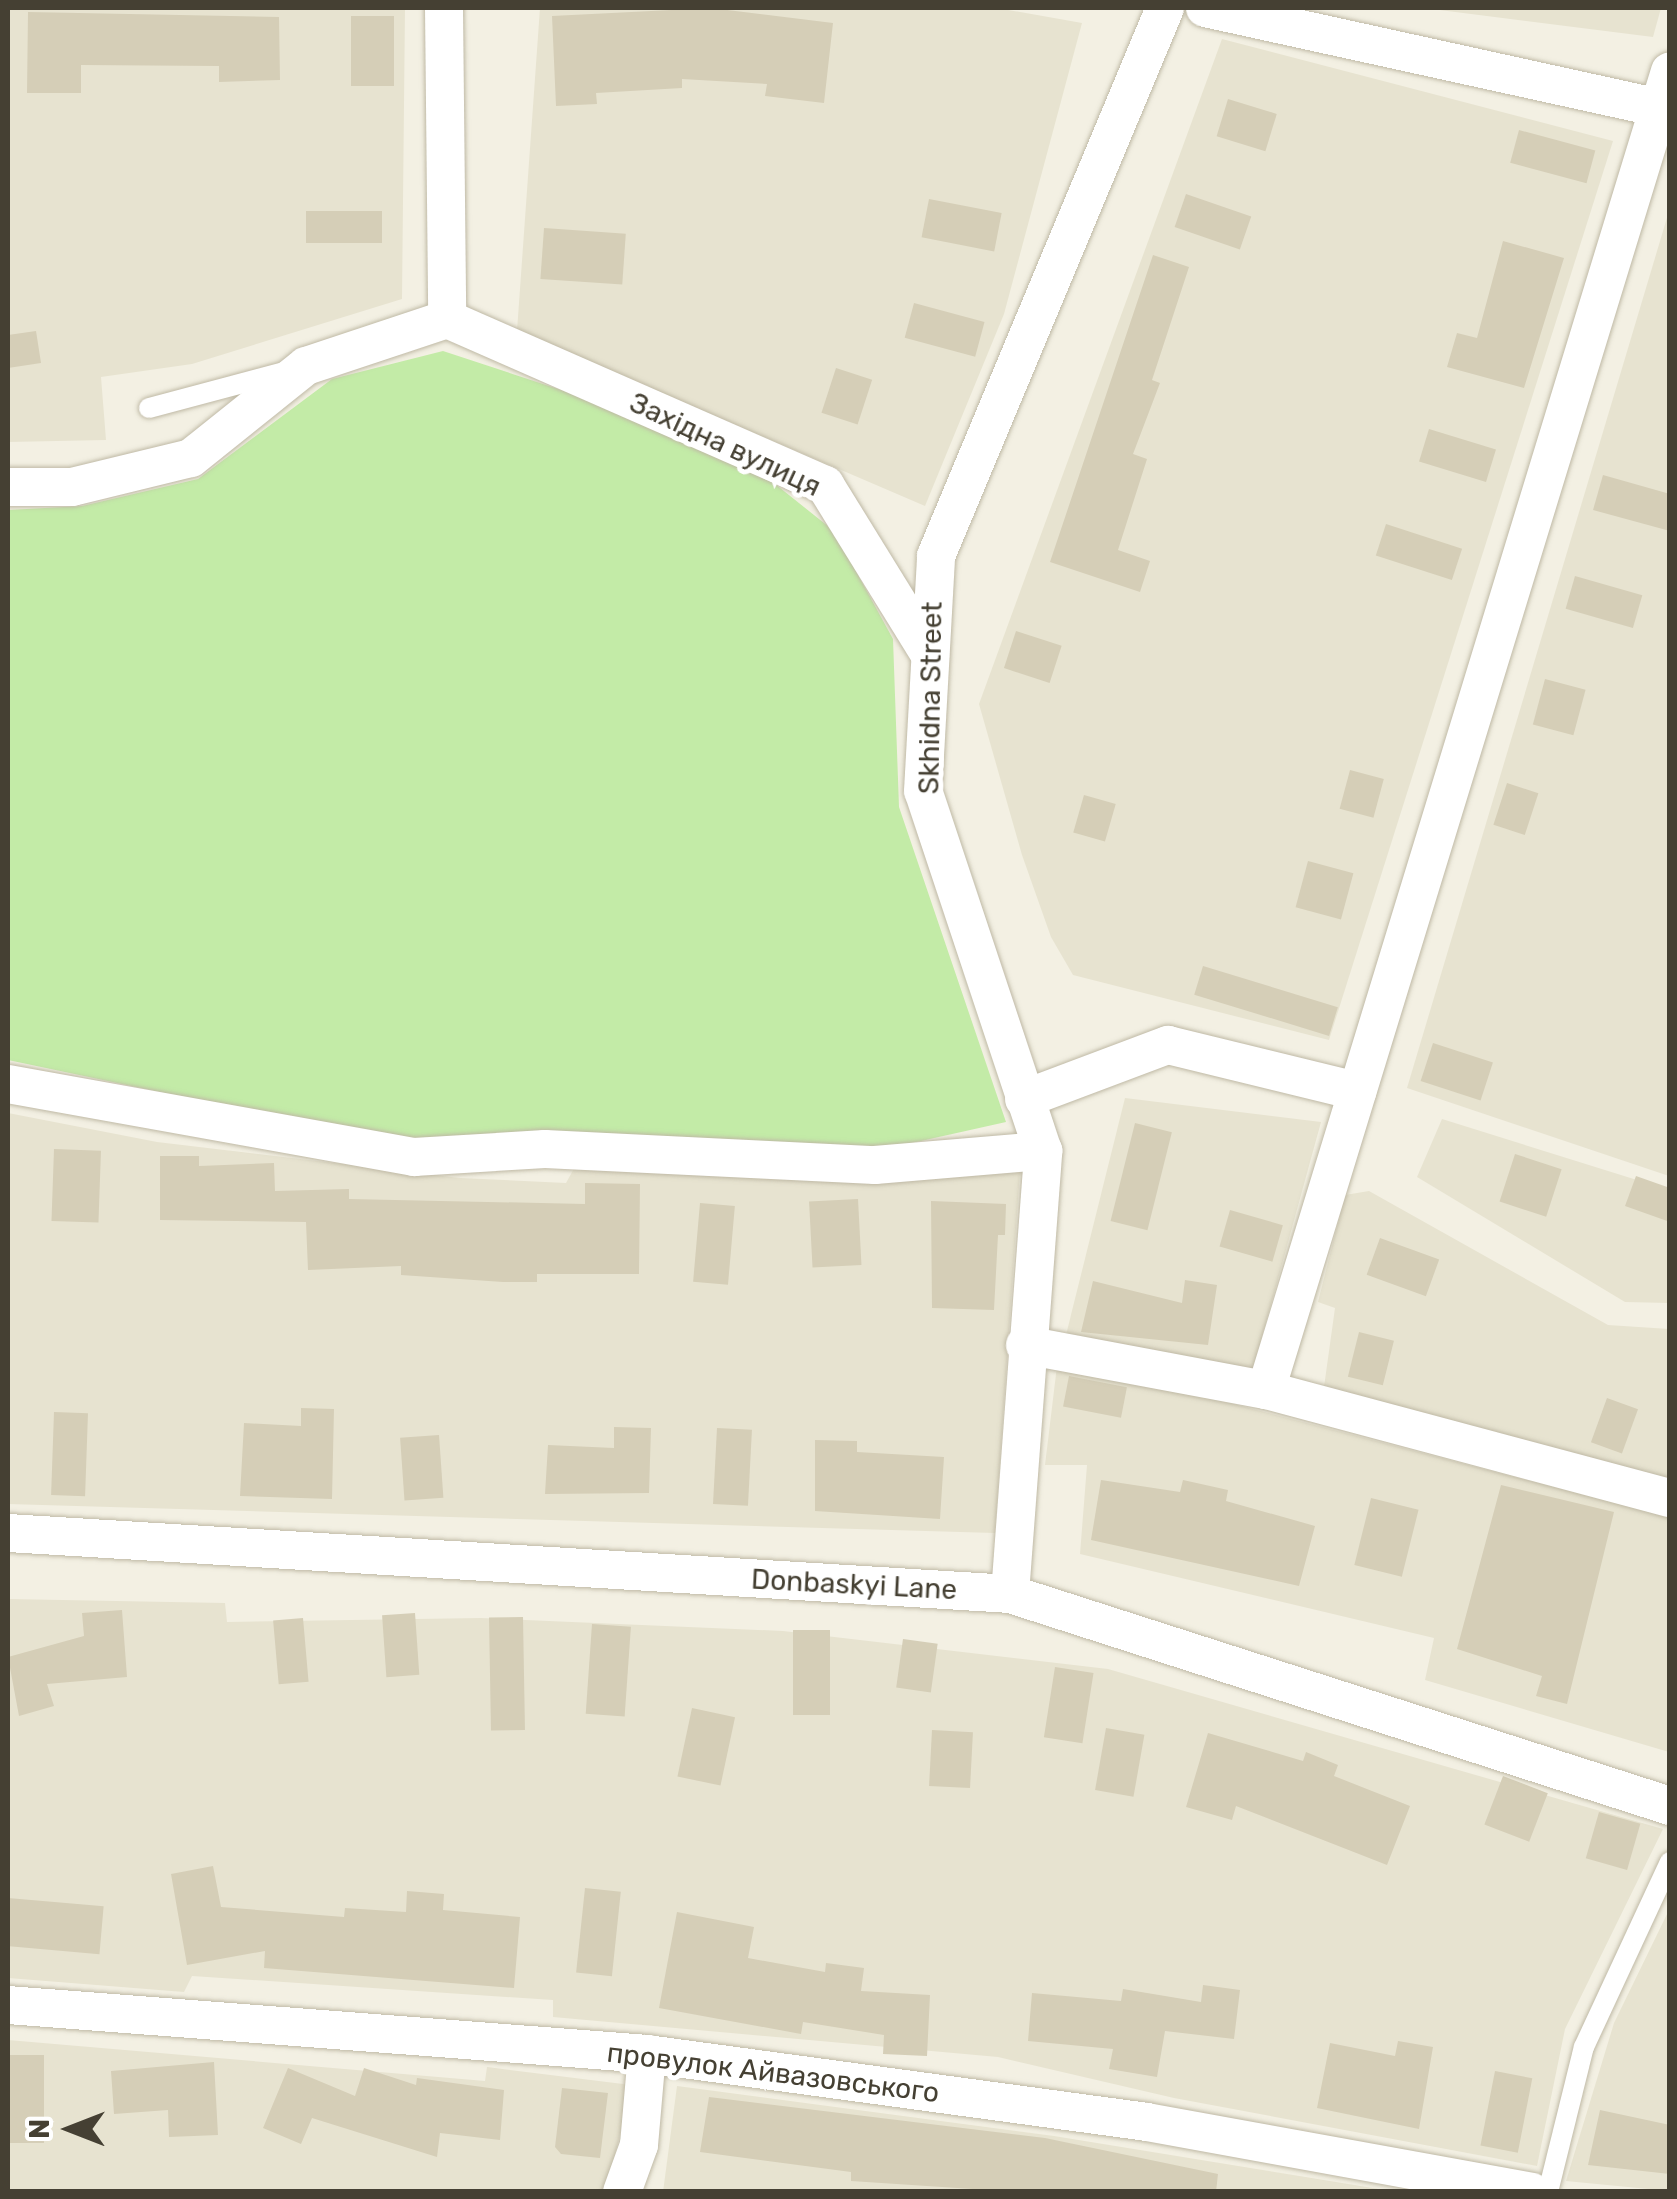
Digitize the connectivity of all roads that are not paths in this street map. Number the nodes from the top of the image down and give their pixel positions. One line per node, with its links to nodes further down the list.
1 (444, 8): 5 (street)
2 (1165, 8): 9 (street, Skhidna Street)
3 (1206, 8): 4 (street)
4 (1666, 96): 11 (street)
5 (447, 320): 6 (street); 9 (street, Західна вулиця)
6 (306, 366): 7 (lane); 8 (street)
7 (149, 408)
8 (8, 487)
9 (930, 655): 12 (street, Skhidna Street)
10 (8, 1084): 13 (street)
11 (1357, 1091): 12 (street); 15 (street)
12 (1024, 1100): 13 (street, Skhidna Street)
13 (1043, 1151): 14 (street, Skhidna Street)
14 (1026, 1346): 15 (street); 18 (street, Skhidna Street)
15 (1266, 1390): 16 (street)
16 (1670, 1498)
17 (8, 1533): 18 (street, Donbaskyi Lane)
18 (1010, 1594): 19 (street, Donbaskyi Lane)
19 (1670, 1806)
20 (1670, 1862): 25 (lane)
21 (8, 2005): 22 (street, провулок Айвазовського)
22 (647, 2054): 23 (street); 24 (street, провулок Айвазовського)
23 (622, 2192)
24 (1532, 2192)
25 (1548, 2192)

